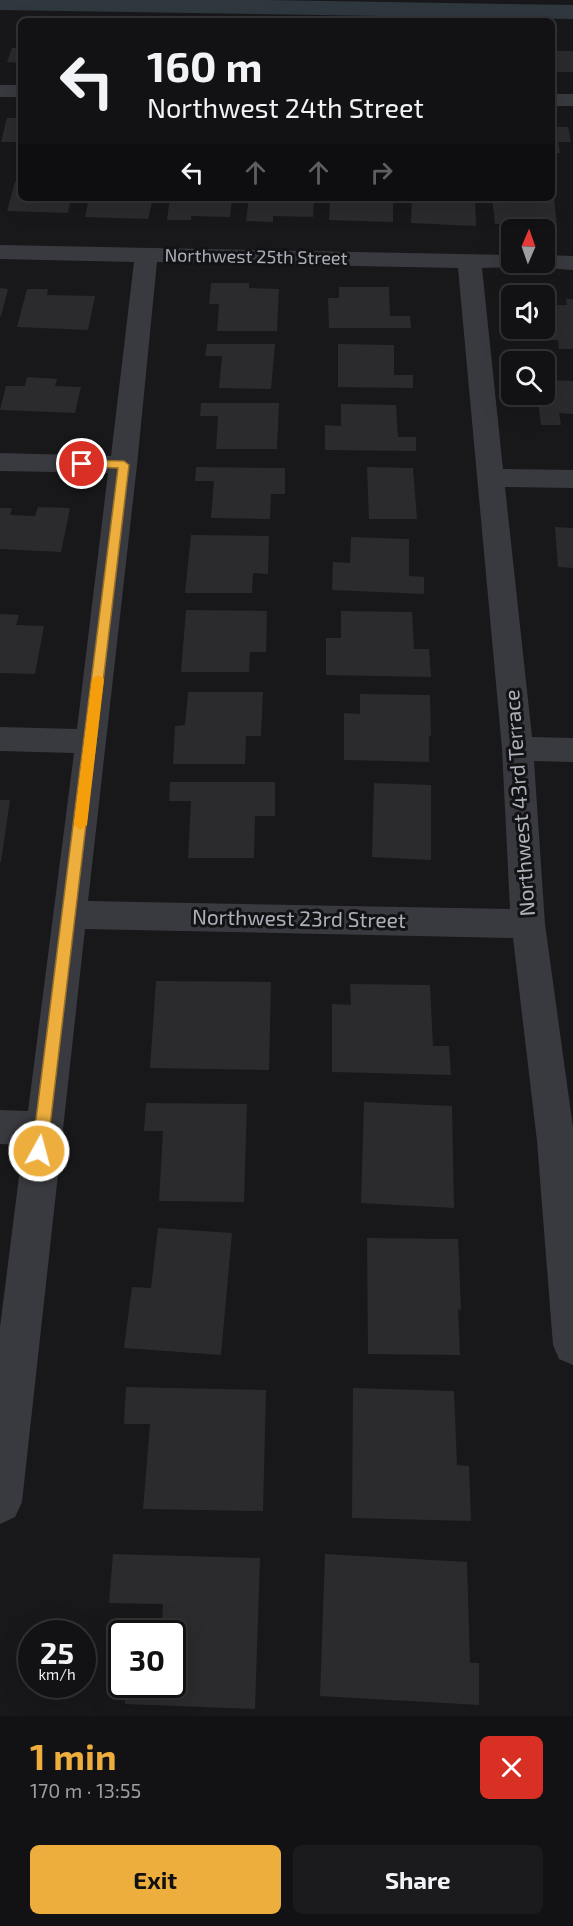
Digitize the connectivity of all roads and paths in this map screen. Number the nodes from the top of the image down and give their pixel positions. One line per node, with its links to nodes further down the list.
1 (0, 91): 2 (street)
2 (18, 91)
3 (555, 100): 4 (street)
4 (573, 100)
5 (0, 252): 6 (street, Northwest 25th Street)
6 (146, 255): 7 (street, Northwest 25th Street); 12 (street)
7 (469, 261): 8 (street, Northwest 25th Street); 13 (street, Northwest 43rd Terrace)
8 (501, 262)
9 (555, 262): 10 (street)
10 (573, 263)
11 (0, 462): 12 (street)
12 (124, 465): 16 (street)
13 (489, 478): 14 (street); 17 (street, Northwest 43rd Terrace)
14 (573, 479)
15 (0, 739): 16 (street)
16 (90, 741): 19 (street)
17 (518, 749): 18 (street); 20 (street, Northwest 43rd Terrace)
18 (573, 750)
19 (70, 915): 20 (street, Northwest 23rd Street); 22 (street)
20 (528, 924): 23 (street, Northwest 43rd Terrace)
21 (0, 1127): 22 (street)
22 (42, 1128): 25 (street)
23 (565, 1141): 24 (street, Northwest 43rd Terrace)
24 (573, 1345)
25 (0, 1502)

